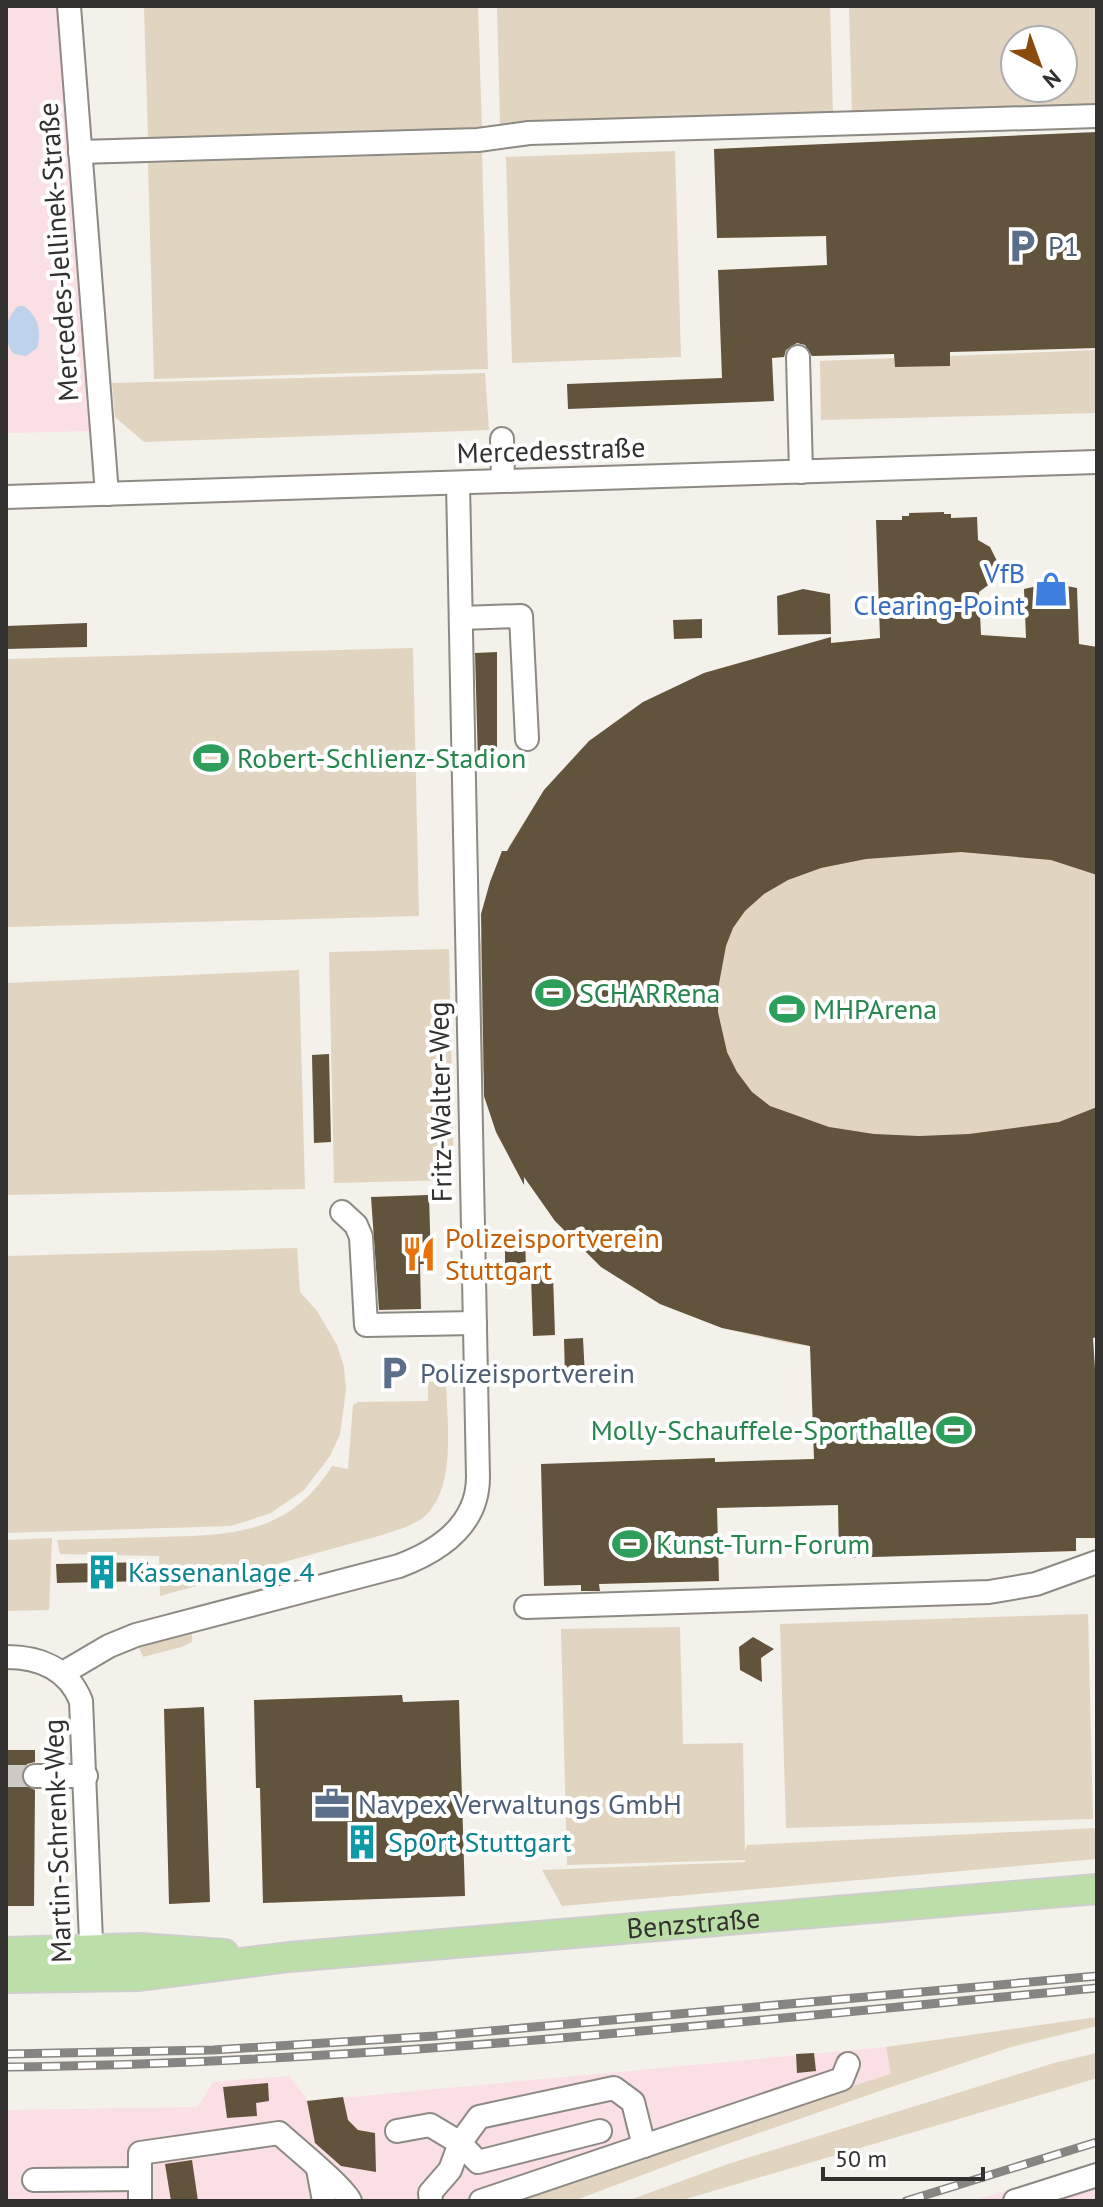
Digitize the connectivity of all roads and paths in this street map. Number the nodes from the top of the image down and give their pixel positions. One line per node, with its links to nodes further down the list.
1 (69, 6): 3 (street, Mercedes-Jellinek-Straße)
2 (1097, 116): 3 (street)
3 (80, 152): 10 (street, Mercedes-Jellinek-Straße)
4 (798, 357): 7 (street)
5 (502, 439): 8 (street)
6 (1097, 462): 7 (street, Mercedesstraße)
7 (801, 472): 8 (street, Mercedesstraße)
8 (503, 481): 9 (street, Mercedesstraße)
9 (458, 483): 10 (street, Mercedesstraße); 12 (street, Fritz-Walter-Weg)
10 (107, 494): 11 (street, Mercedesstraße)
11 (6, 497)
12 (461, 618): 13 (street); 15 (street, Fritz-Walter-Weg)
13 (527, 739)
14 (342, 1212): 15 (street)
15 (475, 1323): 19 (street, Fritz-Walter-Weg)
16 (1097, 1562): 17 (street)
17 (526, 1607)
18 (6, 1657): 19 (street)
19 (63, 1673): 21 (street, Martin-Schrenk-Weg)
20 (35, 1776): 21 (street)
21 (86, 1776): 23 (street, Martin-Schrenk-Weg)
22 (1097, 1889): 25 (main road, Benzstraße)
23 (92, 1949): 24 (main road, Benzstraße); 25 (main road, Benzstraße); 26 (street, Martin-Schrenk-Weg)
24 (6, 1952)
25 (289, 1957): 26 (main road, Benzstraße)
26 (92, 1977): 27 (main road, Benzstraße)
27 (6, 1978)
28 (848, 2064): 32 (street)
29 (397, 2131): 31 (street)
30 (600, 2131): 31 (street)
31 (460, 2143): 32 (street); 39 (street)
32 (644, 2146): 40 (street)
33 (318, 2169): 36 (street); 37 (street); 38 (street)
34 (1097, 2175): 41 (street)
35 (34, 2180): 36 (street)
36 (140, 2190)
37 (324, 2201)
38 (350, 2201)
39 (431, 2201)
40 (481, 2201)
41 (1015, 2201)

